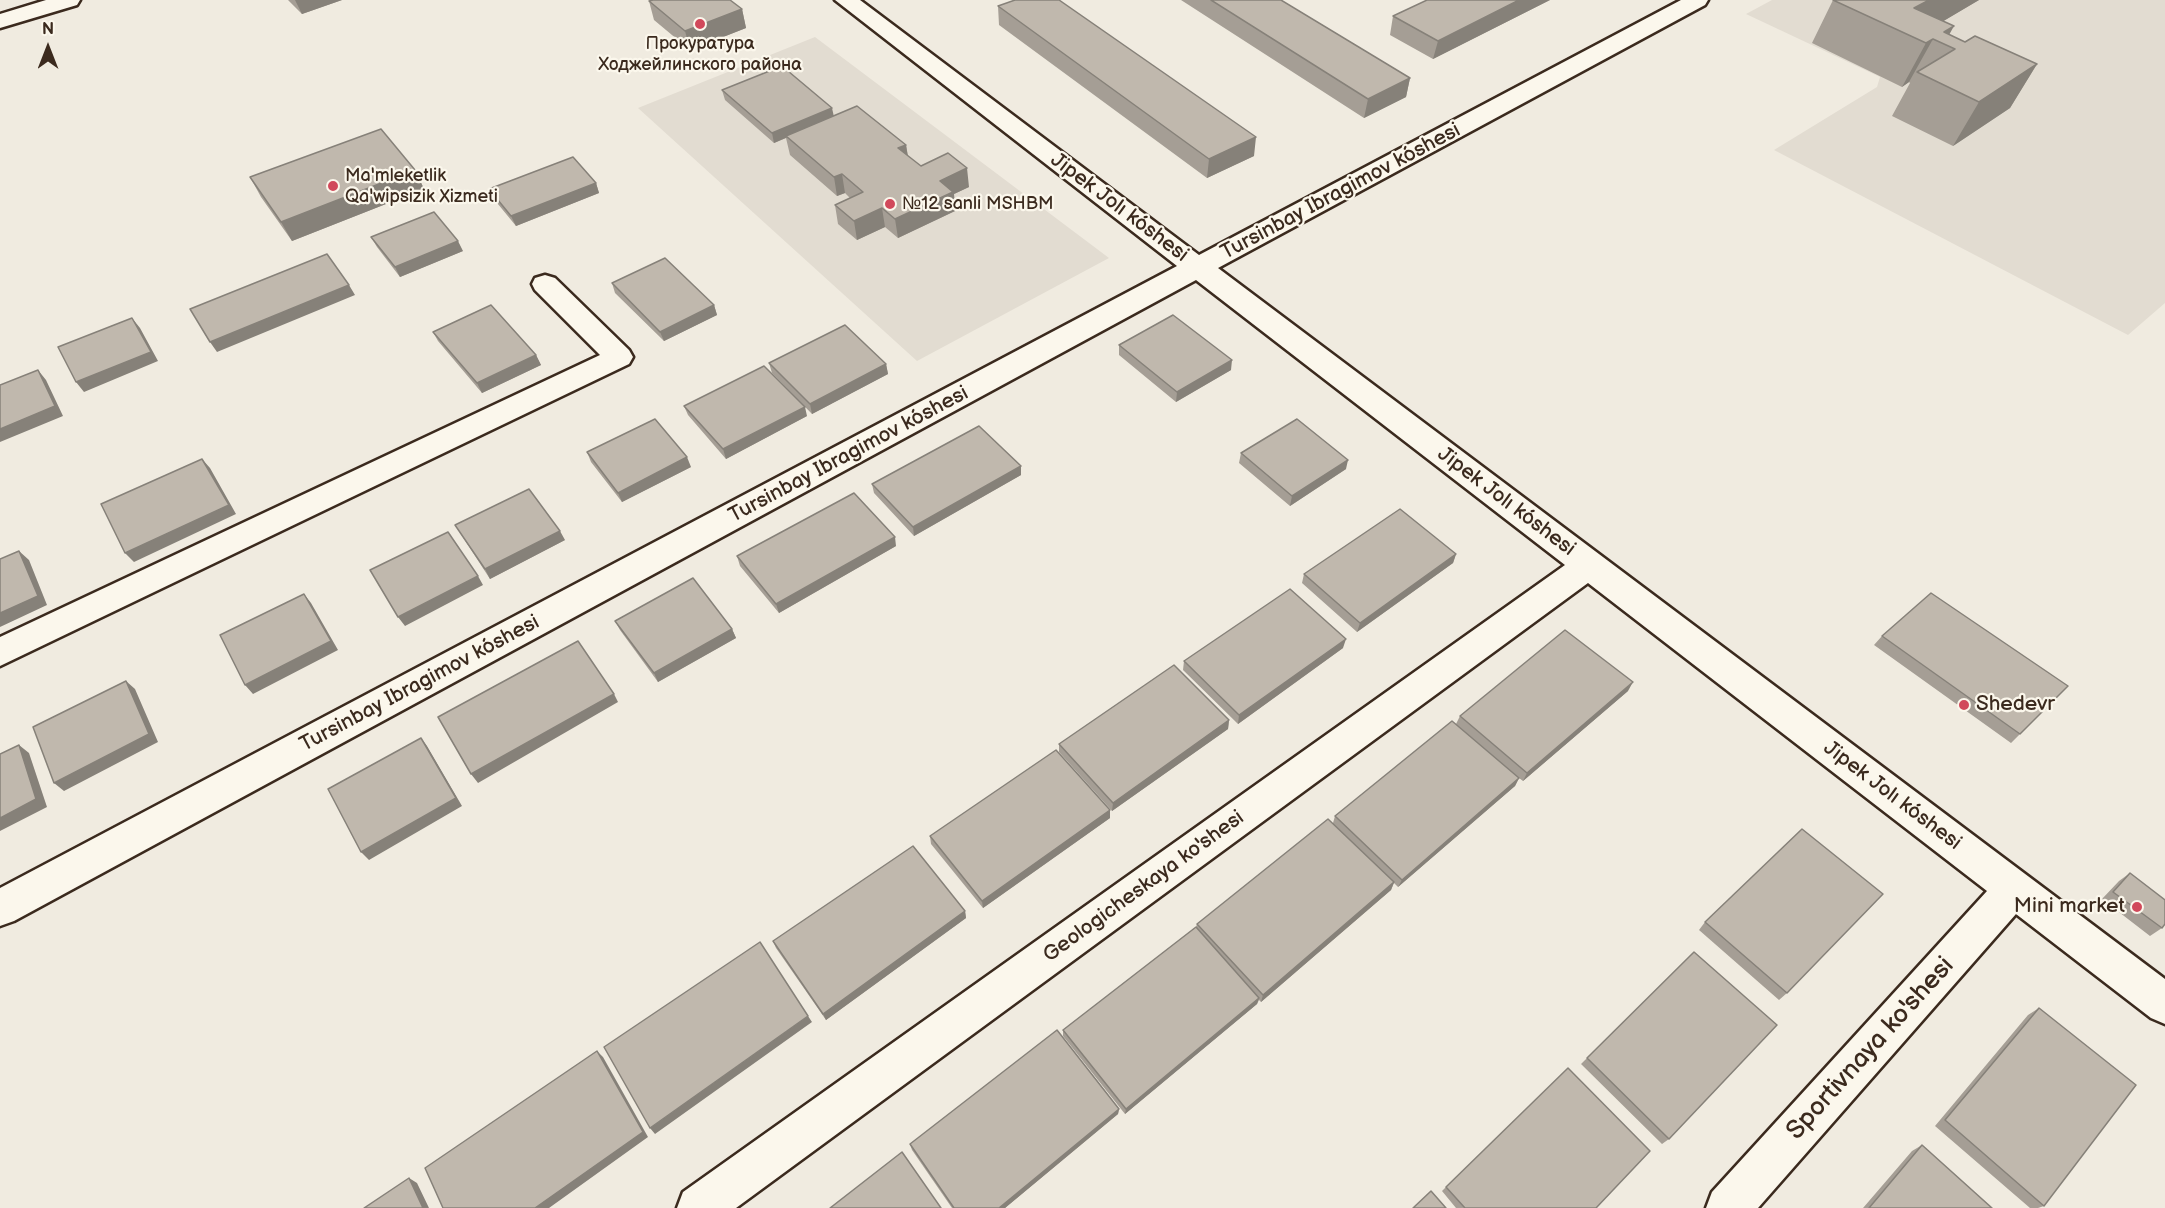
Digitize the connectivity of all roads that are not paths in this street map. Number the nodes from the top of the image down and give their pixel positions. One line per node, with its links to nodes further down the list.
1 (69, 0): 4 (street)
2 (846, 0): 5 (street, Jipek Jolı kóshesi)
3 (1697, 0): 5 (street, Tursinbay Ibragimov kóshesi)
4 (0, 21)
5 (1198, 268): 7 (street, Jipek Jolı kóshesi); 10 (street, Tursinbay Ibragimov kóshesi)
6 (545, 284): 8 (street)
7 (1589, 565): 9 (street, Jipek Jolı kóshesi); 12 (street, Geologicheskaya ko'shesi)
8 (0, 652)
9 (2014, 889): 11 (street, Jipek Jolı kóshesi); 13 (street, Sportivnaya ko'shesi)
10 (0, 908)
11 (2165, 1004)
12 (699, 1208)
13 (1728, 1208)

